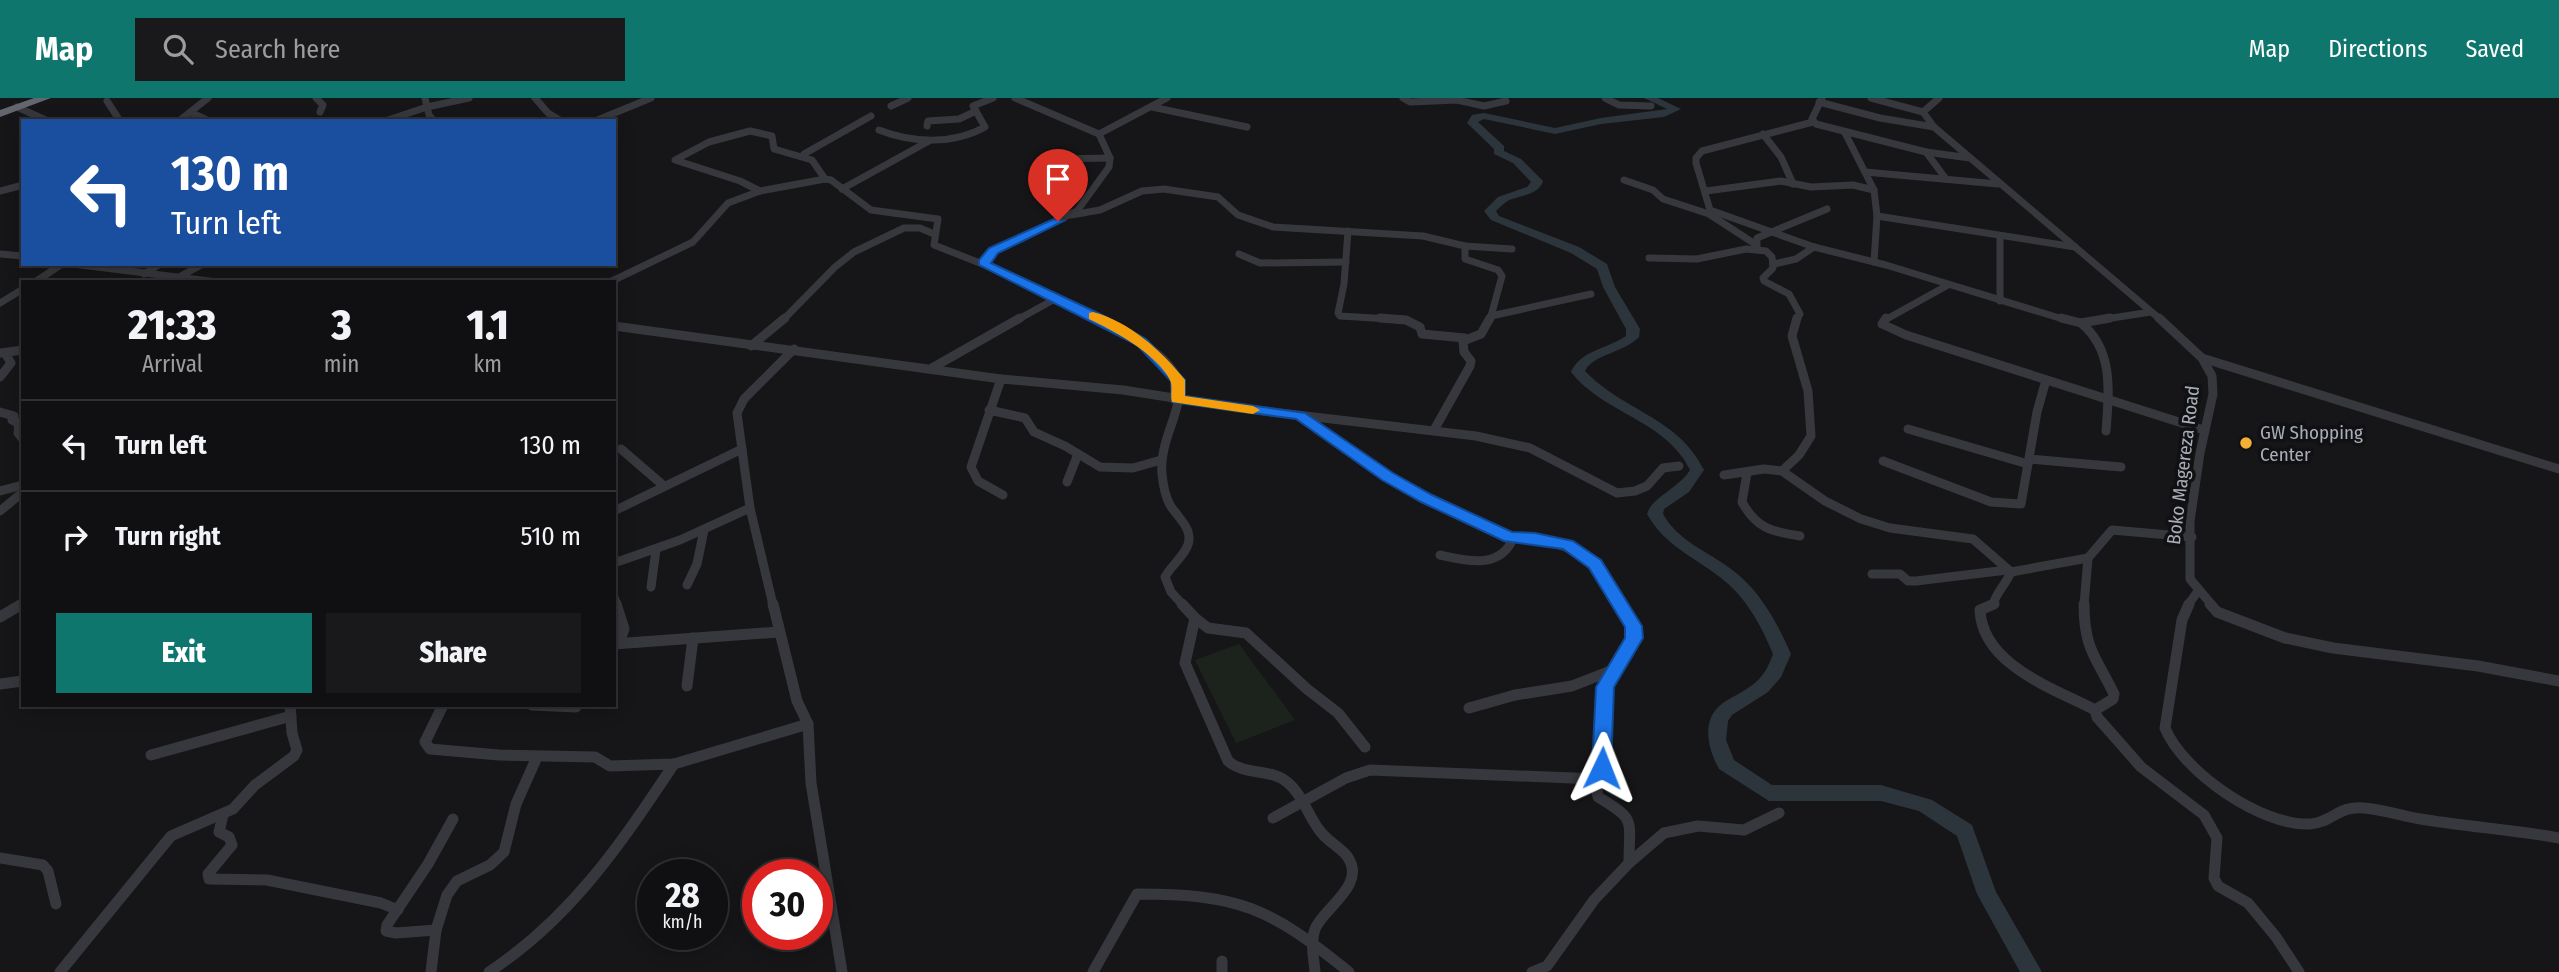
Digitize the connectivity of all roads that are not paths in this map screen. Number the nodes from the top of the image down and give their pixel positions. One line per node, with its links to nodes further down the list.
1 (46, 98): 21 (highway)
2 (208, 98): 27 (street)
3 (316, 98): 25 (street)
4 (425, 98): 22 (street)
5 (469, 98): 22 (street)
6 (535, 98): 36 (street)
7 (651, 98): 37 (street)
8 (908, 98): 19 (street)
9 (993, 98): 24 (street)
10 (1015, 98): 44 (street)
11 (1167, 98): 23 (street)
12 (1403, 98): 16 (street)
13 (1605, 98): 20 (street)
14 (1871, 98): 26 (street)
15 (1939, 98): 26 (street)
16 (1506, 100)
17 (1820, 100): 38 (street); 41 (street)
18 (107, 101): 31 (street)
19 (891, 106)
20 (1651, 106)
21 (17, 107): 28 (highway); 30 (street)
22 (427, 107): 34 (street); 35 (street)
23 (1152, 107): 40 (street); 44 (street)
24 (976, 111): 39 (street); 46 (street)
25 (320, 112)
26 (1923, 112): 41 (street, Boko Magereza Road)
27 (192, 113): 32 (street); 33 (street)
28 (0, 114)
29 (871, 116): 48 (street)
30 (44, 119)
31 (119, 119)
32 (182, 119)
33 (205, 119)
34 (391, 119)
35 (433, 119)
36 (558, 119)
37 (600, 119)
38 (1813, 122): 43 (street); 45 (street)
39 (927, 126)
40 (1247, 127)
41 (1934, 127): 50 (street, Boko Magereza Road)
42 (879, 130): 46 (street)
43 (1845, 133): 47 (street); 52 (street)
44 (1099, 134): 49 (street)
45 (1763, 134): 56 (street); 63 (street)
46 (930, 141): 59 (street)
47 (1926, 152): 50 (street); 53 (street)
48 (804, 154): 54 (street); 62 (street)
49 (1110, 158): 51 (street); 65 (street)
50 (1970, 158): 57 (street, Boko Magereza Road)
51 (1055, 159)
52 (1865, 172): 53 (street); 60 (street)
53 (1946, 178): 57 (street)
54 (825, 179): 59 (street); 62 (street)
55 (1624, 180): 71 (street)
56 (1793, 184): 60 (street); 63 (street)
57 (1999, 184): 75 (street, Boko Magereza Road)
58 (21, 186): 61 (street)
59 (842, 189): 69 (street)
60 (1874, 190): 66 (street)
61 (0, 191)
62 (760, 191): 95 (street)
63 (1706, 191): 68 (street)
64 (1827, 209): 68 (street)
65 (1071, 215): 67 (street); 84 (street)
66 (1877, 216): 70 (street); 82 (street)
67 (1348, 231): 72 (street); 81 (street)
68 (1770, 233): 73 (street); 74 (street)
69 (934, 234): 84 (street); 107 (street)
70 (2000, 236): 75 (street); 100 (street)
71 (1744, 243): 73 (street); 80 (street)
72 (1465, 246): 76 (street); 103 (street)
73 (1756, 247): 83 (street)
74 (1814, 247): 82 (street); 83 (street)
75 (2076, 247): 102 (street, Boko Magereza Road)
76 (1512, 249)
77 (0, 254): 79 (street)
78 (1239, 254): 81 (street)
79 (21, 256)
80 (1649, 258)
81 (1346, 262): 106 (street)
82 (1874, 262): 96 (street)
83 (1774, 264): 135 (street)
84 (985, 265): 99 (street)
85 (59, 266): 93 (street)
86 (84, 266): 90 (street)
87 (106, 266): 90 (street)
88 (157, 266): 91 (street)
89 (200, 266): 92 (street)
90 (101, 269): 91 (street)
91 (143, 274): 92 (street)
92 (179, 278): 94 (street)
93 (38, 280)
94 (198, 280)
95 (614, 280)
96 (1948, 285): 100 (street); 115 (street)
97 (21, 290): 101 (street)
98 (1591, 294): 103 (street)
99 (1055, 299): 112 (street); 116 (street)
100 (2000, 301): 104 (street)
101 (0, 303)
102 (2151, 312): 104 (street); 111 (street, Boko Magereza Road)
103 (1492, 316): 106 (street)
104 (2086, 324): 117 (street)
105 (616, 326): 107 (street)
106 (1465, 338): 122 (street)
107 (751, 346): 108 (street)
108 (794, 349): 112 (street); 127 (street)
109 (21, 350): 110 (street)
110 (3, 353): 113 (street)
111 (2202, 358): 123 (street, Boko Magereza Road); 134 (street)
112 (932, 368): 114 (street)
113 (0, 376)
114 (1001, 379): 116 (street); 118 (street)
115 (2046, 380): 117 (street); 131 (street)
116 (1177, 399): 120 (street); 129 (street)
117 (2108, 400): 123 (street); 124 (street)
118 (989, 410): 128 (street); 143 (street)
119 (0, 412): 125 (street)
120 (1300, 416): 122 (street); 150 (street)
121 (1908, 429): 131 (street)
122 (1434, 430): 132 (street)
123 (2204, 430): 149 (street, Boko Magereza Road)
124 (2106, 431)
125 (21, 437)
126 (621, 449): 140 (street)
127 (742, 449): 140 (street); 144 (street)
128 (1078, 454): 129 (street); 138 (street)
129 (1161, 460): 163 (street)
130 (1883, 461): 131 (street)
131 (2029, 461): 133 (street)
132 (1679, 466)
133 (2120, 467)
134 (2559, 469)
135 (1782, 471): 136 (street); 155 (street)
136 (1747, 473): 137 (street); 148 (street)
137 (1724, 475)
138 (1067, 482)
139 (21, 486): 141 (street)
140 (664, 486): 145 (street)
141 (0, 491)
142 (21, 494): 146 (street)
143 (1003, 495)
144 (750, 508): 147 (street); 164 (street)
145 (616, 510)
146 (0, 511)
147 (704, 530): 151 (street); 157 (street)
148 (1800, 536)
149 (2192, 537): 153 (street); 159 (street, Boko Magereza Road)
150 (1509, 538): 152 (street); 167 (street)
151 (656, 550): 154 (street); 158 (street)
152 (1440, 555)
153 (2088, 558): 155 (street); 175 (street)
154 (616, 562)
155 (2009, 571): 156 (street); 175 (street)
156 (1872, 574)
157 (687, 585)
158 (651, 587)
159 (2198, 591): 169 (street); 187 (street)
160 (616, 603): 166 (street)
161 (21, 604): 162 (street)
162 (0, 617)
163 (1195, 618): 177 (street); 182 (street)
164 (779, 632): 165 (street); 176 (street)
165 (693, 638): 166 (street); 171 (street)
166 (617, 643)
167 (1616, 668): 173 (street); 181 (street)
168 (18, 681): 170 (street)
169 (2559, 681)
170 (0, 684)
171 (687, 686)
172 (442, 707): 179 (street)
173 (1469, 708)
174 (290, 710): 178 (street); 184 (street)
175 (2095, 710): 203 (street)
176 (808, 724): 180 (street); 198 (street)
177 (1365, 747)
178 (151, 755)
179 (537, 757): 180 (street); 192 (street)
180 (674, 764): 197 (street)
181 (1597, 779): 182 (street); 189 (street)
182 (1303, 805): 186 (street); 193 (street)
183 (1779, 813): 189 (street)
184 (223, 815): 191 (street); 195 (street)
185 (453, 818): 191 (street)
186 (1273, 818)
187 (2559, 838)
188 (0, 858): 190 (street)
189 (1629, 863): 194 (street)
190 (56, 904)
191 (398, 910): 192 (street)
192 (436, 930): 196 (street)
193 (1312, 945): 199 (street); 200 (street); 201 (street)
194 (1548, 969): 202 (street)
195 (61, 972)
196 (431, 972)
197 (489, 972)
198 (842, 972)
199 (1093, 972)
200 (1315, 972)
201 (1349, 972)
202 (1532, 972)
203 (2299, 972)

